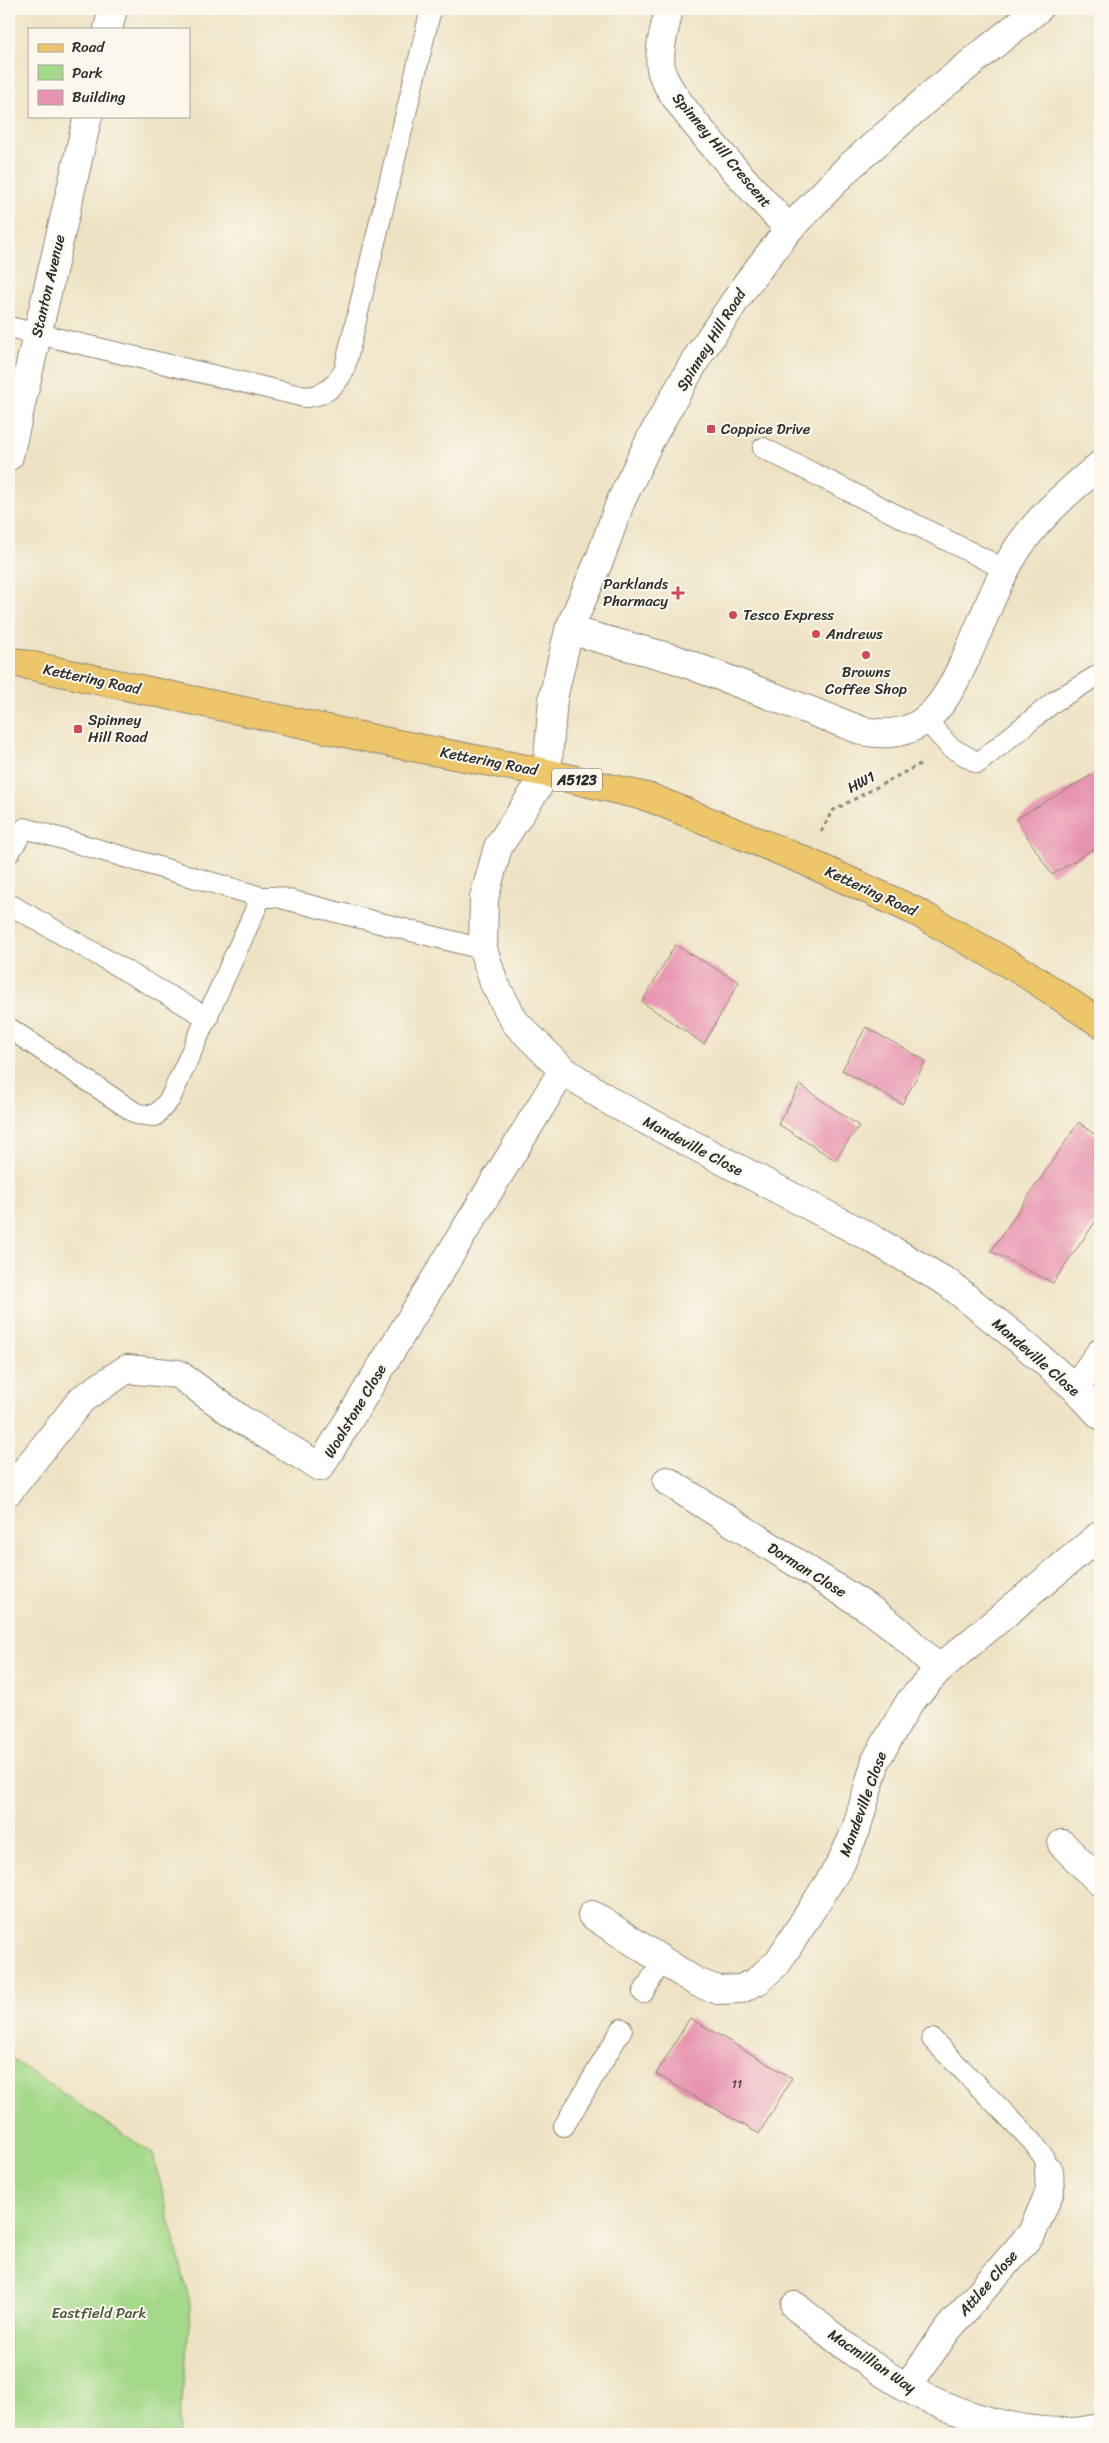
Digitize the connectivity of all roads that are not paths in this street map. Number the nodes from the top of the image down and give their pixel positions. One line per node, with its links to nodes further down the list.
1 (113, 9): 5 (street)
2 (431, 9): 9 (lane)
3 (669, 9): 7 (street, Spinney Hill Crescent)
4 (1038, 9): 7 (street, Spinney Hill Road)
5 (108, 28)
6 (88, 118): 9 (street, Stanton Avenue)
7 (789, 229): 14 (street, Spinney Hill Road)
8 (9, 328): 9 (lane)
9 (37, 334): 11 (street, Stanton Avenue)
10 (763, 448): 13 (lane)
11 (9, 456)
12 (1100, 465): 13 (street)
13 (1006, 570): 17 (street)
14 (569, 630): 17 (street); 18 (street, Spinney Hill Road)
15 (9, 661): 18 (main road, Kettering Road / A5123)
16 (1100, 674): 17 (lane)
17 (926, 720)
18 (547, 773): 22 (street, Mandeville Close); 24 (main road, Kettering Road / A5123)
19 (9, 854): 20 (lane)
20 (261, 897): 22 (lane); 23 (lane)
21 (9, 904): 23 (lane)
22 (483, 949): 26 (street, Mandeville Close)
23 (208, 1018): 25 (lane)
24 (1100, 1023)
25 (9, 1028)
26 (563, 1070): 28 (street, Mandeville Close); 31 (street, Woolstone Close)
27 (1100, 1353): 28 (street)
28 (1075, 1388): 29 (street, Mandeville Close)
29 (1100, 1415)
30 (668, 1481): 33 (street, Dorman Close)
31 (9, 1491)
32 (1100, 1535): 33 (street, Mandeville Close)
33 (939, 1669): 37 (street, Mandeville Close)
34 (1062, 1844): 35 (street)
35 (1100, 1882)
36 (592, 1915): 37 (street, Mandeville Close)
37 (662, 1960): 38 (lane)
38 (643, 1992)
39 (622, 2029): 41 (lane)
40 (932, 2039): 42 (lane)
41 (564, 2126)
42 (1049, 2171): 44 (street, Attlee Close)
43 (795, 2306): 44 (street, Macmillian Way)
44 (906, 2388): 46 (street, Macmillian Way)
45 (1100, 2428): 46 (street, Macmillian Way)
46 (1071, 2433)

